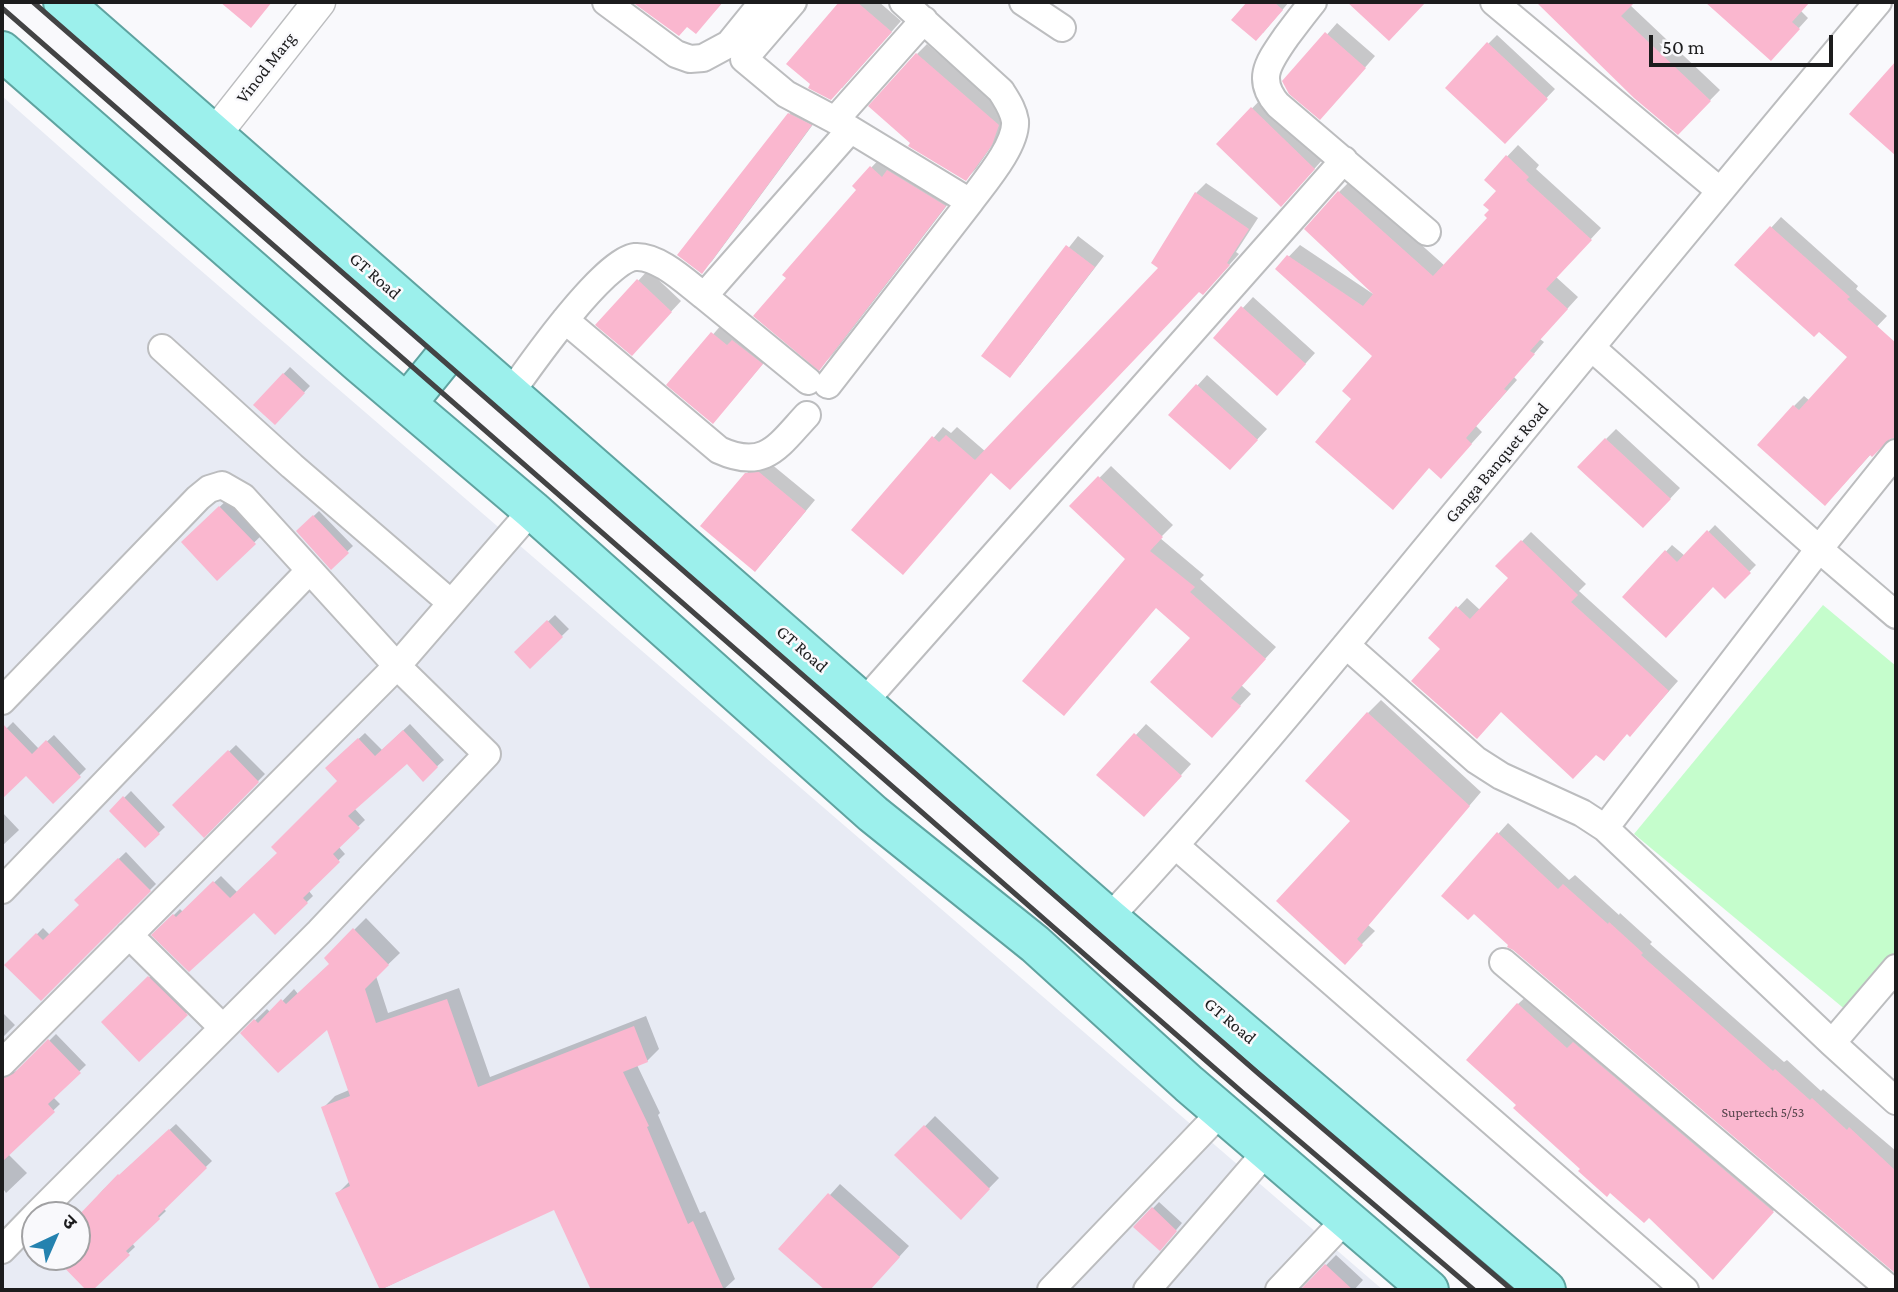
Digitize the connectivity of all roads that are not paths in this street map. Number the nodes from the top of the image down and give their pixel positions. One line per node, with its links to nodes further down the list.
1 (63, 2): 15 (highway, GT Road)
2 (319, 2): 15 (street, Vinod Marg)
3 (606, 2): 4 (street)
4 (763, 2)
5 (793, 2): 14 (street)
6 (903, 2): 11 (street)
7 (1023, 2): 12 (street)
8 (1313, 2): 16 (street)
9 (1494, 2): 17 (street)
10 (1878, 2): 17 (street, Ganga Banquet Road)
11 (924, 20): 14 (street); 18 (street)
12 (1062, 29)
13 (2, 51): 26 (highway)
14 (843, 125): 18 (street); 20 (street)
15 (215, 134): 22 (highway, GT Road)
16 (1343, 160): 19 (street); 37 (street)
17 (1719, 190): 24 (street, Ganga Banquet Road)
18 (970, 202): 20 (street)
19 (1427, 232)
20 (704, 296): 21 (street)
21 (565, 320): 25 (street); 27 (street)
22 (454, 345): 25 (highway, GT Road); 26 (highway)
23 (162, 348): 32 (street)
24 (1592, 348): 30 (street); 34 (street, Ganga Banquet Road)
25 (510, 394): 37 (highway, GT Road)
26 (407, 403): 29 (highway)
27 (807, 415)
28 (1896, 453): 30 (street)
29 (532, 510): 32 (street); 49 (highway)
30 (1819, 549): 33 (street); 38 (street)
31 (309, 571): 35 (street); 36 (street); 40 (street)
32 (451, 603): 35 (street)
33 (1896, 614)
34 (1346, 645): 38 (street); 39 (street, Ganga Banquet Road)
35 (397, 666): 42 (street); 45 (street)
36 (2, 701)
37 (864, 702): 41 (highway, GT Road)
38 (1605, 828): 46 (street)
39 (1176, 846): 41 (street, Ganga Banquet Road); 60 (street)
40 (2, 890)
41 (1109, 918): 59 (highway, GT Road)
42 (129, 935): 45 (street); 47 (street)
43 (1503, 962): 61 (street)
44 (1896, 968): 46 (street)
45 (223, 1028): 51 (street)
46 (1832, 1044): 48 (street)
47 (2, 1063)
48 (1896, 1101)
49 (1221, 1112): 50 (highway); 55 (street)
50 (1267, 1151): 52 (highway); 56 (street)
51 (51, 1201)
52 (1346, 1219): 57 (street); 58 (highway)
53 (21, 1231): 54 (street)
54 (2, 1250)
55 (1051, 1290)
56 (1147, 1290)
57 (1279, 1290)
58 (1429, 1290)
59 (1546, 1290)
60 (1685, 1290)
61 (1891, 1290)

